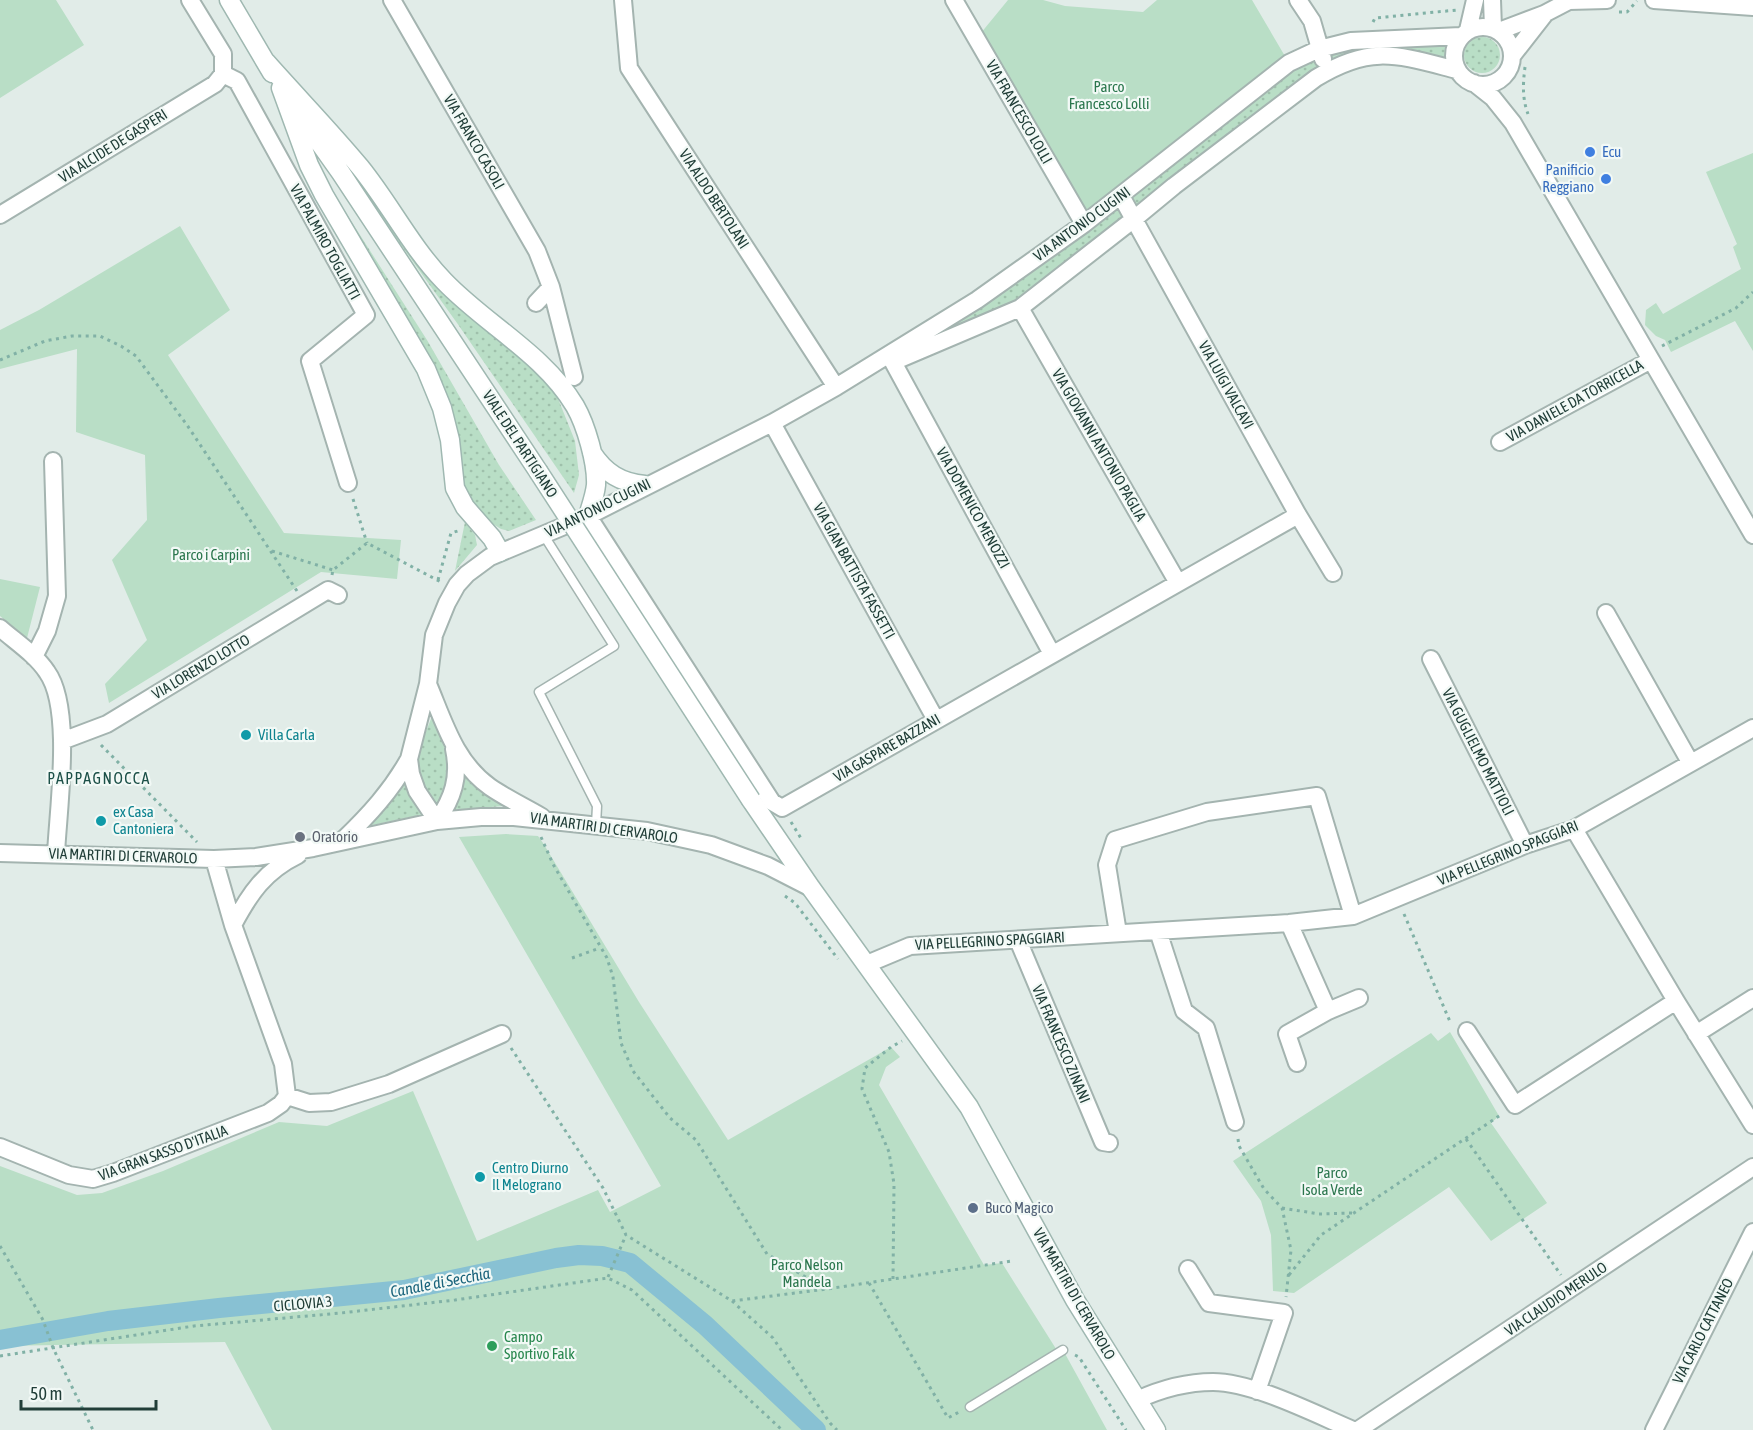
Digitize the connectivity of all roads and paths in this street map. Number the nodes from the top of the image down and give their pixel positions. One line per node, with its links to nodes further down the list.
1 (190, 0): 22 (street)
2 (229, 0): 19 (main road, VIALE DEL PARTIGIANO)
3 (392, 0): 32 (street, VIA FRANCO CASOLI)
4 (623, 0): 42 (street, VIA ALDO BERTOLANI)
5 (954, 0): 31 (street, VIA FRANCESCO LOLLI)
6 (1298, 0): 17 (street)
7 (1492, 0): 15 (street)
8 (1639, 0): 11 (path)
9 (1654, 0): 12 (street)
10 (1472, 3): 14 (path); 16 (street)
11 (1612, 6): 13 (street, VIA ANTONIO CUGINI)
12 (1753, 7)
13 (1544, 14): 15 (street, VIA ANTONIO CUGINI); 18 (street)
14 (1370, 30)
15 (1496, 30): 16 (street, VIA ANTONIO CUGINI); 18 (street)
16 (1464, 33): 17 (street, VIA ANTONIO CUGINI); 20 (street)
17 (1320, 50): 21 (street); 28 (street, VIA ANTONIO CUGINI)
18 (1518, 61): 23 (street); 26 (path)
19 (266, 62): 25 (main road, VIALE DEL PARTIGIANO); 45 (main road)
20 (1457, 70): 21 (street, VIA ANTONIO CUGINI); 24 (street, VIA ANTONIO CUGINI)
21 (1327, 71): 30 (street, VIA ANTONIO CUGINI)
22 (223, 75): 29 (street, VIA ALCIDE DE GASPERI); 47 (street, VIA PALMIRO TOGLIATTI)
23 (1505, 75): 24 (street); 27 (street, VIA DANIELE DA TORRICELLA)
24 (1474, 83): 27 (street, VIA DANIELE DA TORRICELLA)
25 (281, 88): 51 (main road); 87 (main road, VIALE DEL PARTIGIANO, bridge)
26 (1529, 115)
27 (1513, 123): 38 (street, VIA DANIELE DA TORRICELLA)
28 (1121, 196): 30 (street, VIA LUIGI VALCAVI); 31 (street, VIA ANTONIO CUGINI)
29 (0, 215)
30 (1134, 219): 35 (street, VIA ANTONIO CUGINI); 49 (street, VIA LUIGI VALCAVI)
31 (1084, 224): 42 (street, VIA ANTONIO CUGINI)
32 (551, 287): 34 (street); 41 (street, VIA FRANCO CASOLI)
33 (1753, 292): 37 (path)
34 (536, 303)
35 (1020, 308): 40 (street, VIA ANTONIO CUGINI); 60 (street, VIA GIOVANNI ANTONIO PAGLIA)
36 (1658, 338): 37 (path)
37 (1663, 346): 38 (path)
38 (1648, 356): 44 (street, VIA DANIELE DA TORRICELLA); 53 (street, VIA DANIELE DA TORRICELLA)
39 (0, 360): 55 (path)
40 (893, 363): 42 (street, VIA ANTONIO CUGINI); 66 (street, VIA DOMENICO MENOZZI)
41 (574, 377)
42 (836, 387): 43 (street, VIA ANTONIO CUGINI)
43 (772, 423): 48 (street, VIA ANTONIO CUGINI); 70 (street, VIA GIAN BATTISTA FASSETTI)
44 (1500, 442)
45 (590, 450): 48 (main road); 50 (main road)
46 (52, 461): 67 (street)
47 (348, 483): 54 (path)
48 (645, 485): 50 (street, VIA ANTONIO CUGINI)
49 (1298, 515): 58 (street, VIA LUIGI VALCAVI); 60 (street, VIA GASPARE BAZZANI)
50 (588, 516): 52 (street, VIA ANTONIO CUGINI); 70 (street, VIA GASPARE BAZZANI)
51 (479, 524): 56 (main road); 59 (path)
52 (543, 534): 56 (street, VIA ANTONIO CUGINI); 79 (lane)
53 (1753, 535)
54 (367, 543): 57 (path); 59 (path)
55 (271, 551): 57 (path); 63 (path)
56 (500, 552): 61 (street, VIA ANTONIO CUGINI)
57 (333, 570): 62 (path)
58 (1333, 573)
59 (438, 581): 61 (path)
60 (1178, 583): 66 (street, VIA GASPARE BAZZANI)
61 (454, 590): 69 (street, VIA ANTONIO CUGINI)
62 (333, 593): 63 (street, VIA LORENZO LOTTO)
63 (306, 604): 72 (street, VIA LORENZO LOTTO)
64 (1605, 613): 76 (street)
65 (0, 628): 67 (street)
66 (1052, 654): 70 (street, VIA GASPARE BAZZANI)
67 (34, 657): 73 (street)
68 (1431, 659): 82 (street, VIA GUGLIELMO MATTIOLI)
69 (428, 684): 74 (street, VIA ANTONIO CUGINI); 75 (street, VIA ANTONIO CUGINI)
70 (936, 720)
71 (1753, 728): 76 (street, VIA PELLEGRINO SPAGGIARI)
72 (88, 732): 73 (street, VIA LORENZO LOTTO); 86 (path)
73 (62, 741): 85 (street)
74 (453, 745): 77 (street, VIA ANTONIO CUGINI); 78 (street, VIA ANTONIO CUGINI)
75 (409, 759): 78 (street, VIA ANTONIO CUGINI); 81 (street, VIA ANTONIO CUGINI)
76 (1690, 762): 80 (street, VIA PELLEGRINO SPAGGIARI)
77 (545, 819): 78 (street, VIA MARTIRI DI CERVAROLO); 79 (street, VIA MARTIRI DI CERVAROLO); 96 (path)
78 (437, 821): 81 (street, VIA MARTIRI DI CERVAROLO)
79 (596, 825): 87 (street, VIA MARTIRI DI CERVAROLO)
80 (1574, 829): 82 (street, VIA PELLEGRINO SPAGGIARI); 102 (street)
81 (343, 840): 83 (street, VIA MARTIRI DI CERVAROLO)
82 (1525, 845): 89 (street, VIA PELLEGRINO SPAGGIARI)
83 (312, 848): 86 (street, VIA MARTIRI DI CERVAROLO); 92 (street)
84 (0, 853): 85 (street, VIA MARTIRI DI CERVAROLO)
85 (56, 854): 86 (street, VIA MARTIRI DI CERVAROLO)
86 (207, 859): 92 (street)
87 (811, 888): 99 (main road, VIA MARTIRI DI CERVAROLO)
88 (776, 890): 98 (path)
89 (1397, 898): 90 (street, VIA PELLEGRINO SPAGGIARI); 104 (path)
90 (1353, 916): 91 (street, VIA PELLEGRINO SPAGGIARI); 94 (street)
91 (1289, 923): 93 (street, VIA PELLEGRINO SPAGGIARI); 103 (street)
92 (233, 925): 111 (street)
93 (1158, 931): 94 (street, VIA PELLEGRINO SPAGGIARI); 113 (street)
94 (1118, 933): 95 (street, VIA PELLEGRINO SPAGGIARI)
95 (1018, 940): 99 (street, VIA PELLEGRINO SPAGGIARI); 116 (street, VIA FRANCESCO ZINANI)
96 (600, 948): 97 (path); 130 (path)
97 (572, 958)
98 (841, 964)
99 (867, 964): 105 (main road, VIA MARTIRI DI CERVAROLO)
100 (1359, 998): 103 (street)
101 (1753, 998): 107 (street)
102 (1676, 1001): 107 (street); 112 (street)
103 (1328, 1011): 110 (street)
104 (1467, 1031): 112 (street)
105 (916, 1032): 109 (path); 138 (main road, VIA MARTIRI DI CERVAROLO)
106 (502, 1034): 111 (street); 122 (path)
107 (1696, 1034): 114 (street)
108 (892, 1035): 109 (path)
109 (899, 1043): 128 (path)
110 (1297, 1063)
111 (287, 1096): 117 (street, VIA GRAN SASSO D'ITALIA)
112 (1515, 1105): 115 (path)
113 (1235, 1122): 119 (path)
114 (1753, 1125)
115 (1466, 1138): 120 (path); 131 (path)
116 (1108, 1143)
117 (0, 1147)
118 (1753, 1167): 131 (street, VIA CLAUDIO MERULO)
119 (1282, 1208): 120 (path); 126 (path)
120 (1354, 1213): 126 (path)
121 (1753, 1232): 147 (street, VIA CARLO CATTANEO)
122 (626, 1235): 127 (path); 132 (path)
123 (0, 1246): 134 (path)
124 (1012, 1261): 128 (path)
125 (1188, 1269): 133 (street)
126 (1288, 1275): 133 (path)
127 (608, 1278): 134 (path, CICLOVIA 3); 141 (path)
128 (893, 1280): 129 (path)
129 (869, 1283): 130 (path); 139 (path)
130 (827, 1289): 132 (path)
131 (1571, 1289): 146 (street, VIA CLAUDIO MERULO)
132 (732, 1301): 142 (path)
133 (1284, 1313): 137 (street)
134 (54, 1348): 136 (path, CICLOVIA 3); 140 (path)
135 (1063, 1350): 139 (lane); 143 (path)
136 (0, 1356)
137 (1257, 1390): 138 (street); 145 (street)
138 (1137, 1400): 144 (main road, VIA MARTIRI DI CERVAROLO)
139 (970, 1407)
140 (93, 1430)
141 (782, 1430)
142 (837, 1430)
143 (1126, 1430)
144 (1156, 1430)
145 (1353, 1430)
146 (1358, 1430)
147 (1654, 1430)

